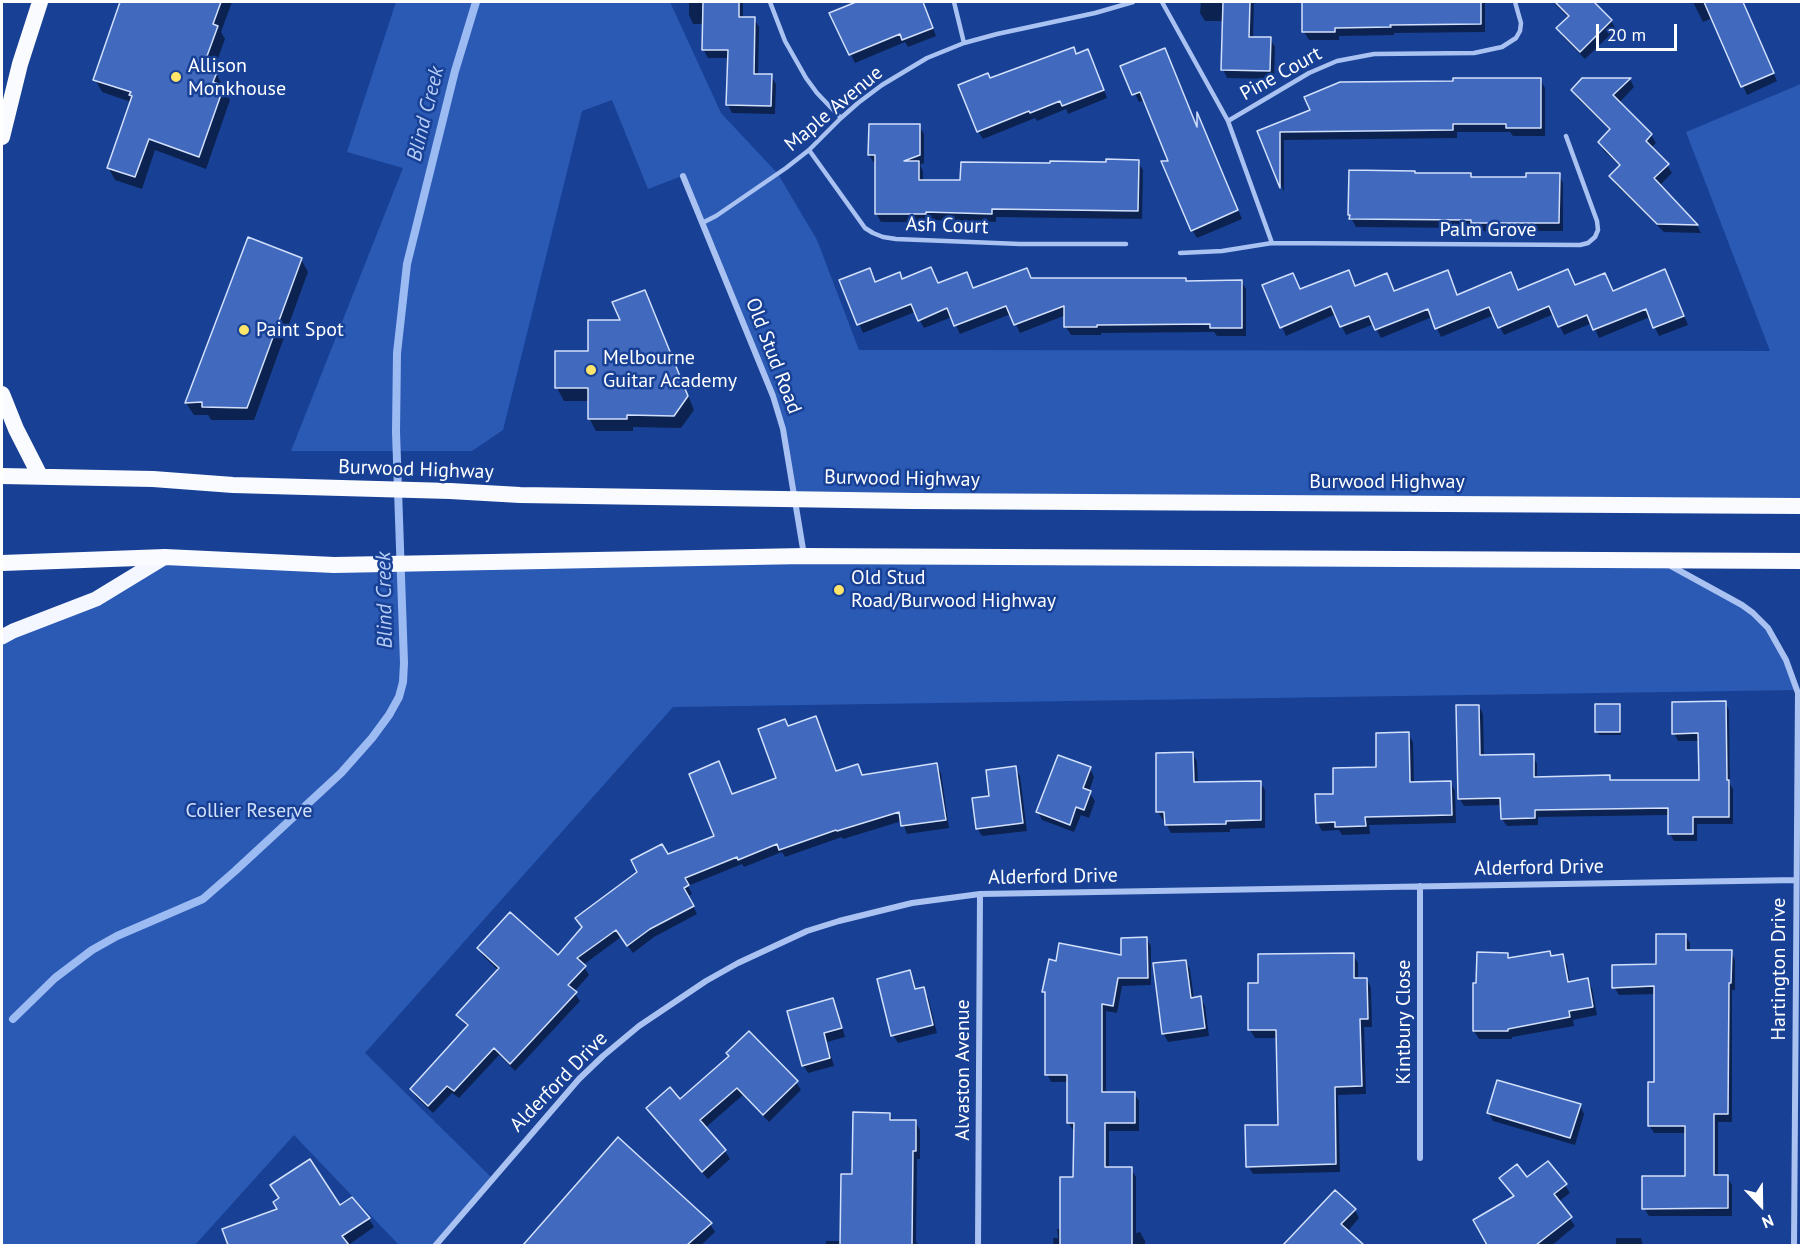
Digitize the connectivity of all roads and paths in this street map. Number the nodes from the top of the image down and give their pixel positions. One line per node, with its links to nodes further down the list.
1 (40, 2): 11 (highway)
2 (770, 2): 8 (lane)
3 (954, 2): 7 (lane)
4 (1133, 2): 7 (lane, Maple Avenue)
5 (1162, 2): 9 (lane, Pine Court)
6 (1515, 2): 9 (lane, Pine Court)
7 (964, 44): 8 (lane, Maple Avenue)
8 (841, 118): 12 (lane, Maple Avenue)
9 (1228, 121): 15 (lane)
10 (1566, 136): 15 (lane, Palm Grove)
11 (2, 137)
12 (809, 150): 14 (lane, Maple Avenue); 16 (lane, Ash Court)
13 (683, 176): 14 (street, Old Stud Road)
14 (702, 223): 21 (street, Old Stud Road)
15 (1272, 243): 17 (lane, Palm Grove)
16 (1126, 244)
17 (1180, 253)
18 (2, 394): 20 (highway)
19 (2, 476): 20 (highway, Burwood Highway)
20 (40, 476): 21 (highway, Burwood Highway)
21 (795, 499): 22 (highway, Burwood Highway); 23 (street, Old Stud Road)
22 (1802, 506)
23 (804, 556): 24 (highway); 25 (highway)
24 (165, 557): 27 (highway); 28 (main road)
25 (1661, 560): 26 (highway); 30 (street, Hartington Drive)
26 (1802, 561)
27 (2, 563)
28 (2, 637)
29 (1802, 684): 30 (street, Hartington Drive)
30 (1798, 693): 31 (street, Hartington Drive)
31 (1797, 880): 32 (street, Alderford Drive); 37 (street, Hartington Drive)
32 (1420, 886): 33 (street, Alderford Drive); 34 (street, Kintbury Close)
33 (980, 894): 35 (street, Alderford Drive); 36 (street, Alvaston Avenue)
34 (1420, 1158)
35 (435, 1245)
36 (978, 1245)
37 (1794, 1245)

